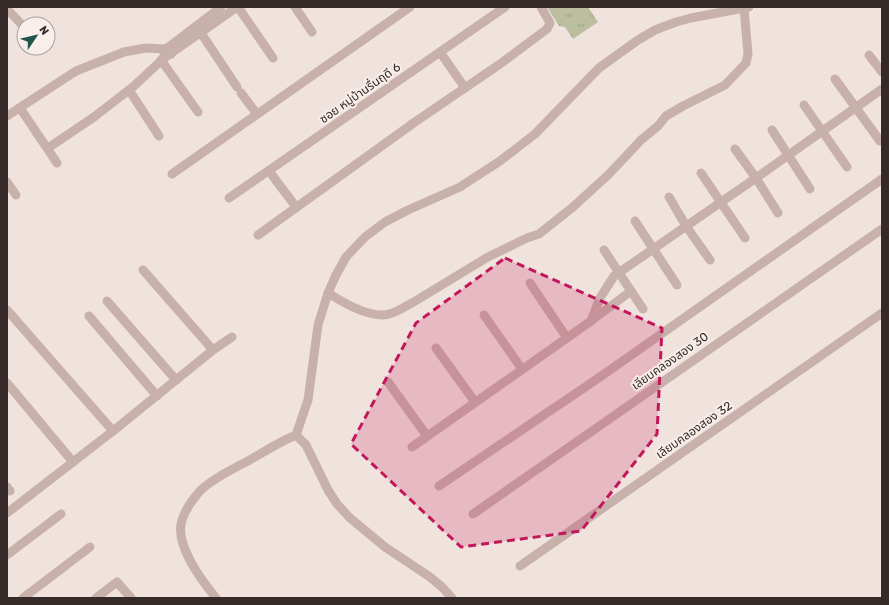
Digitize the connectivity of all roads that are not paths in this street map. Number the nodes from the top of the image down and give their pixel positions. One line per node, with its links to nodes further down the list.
1 (221, 7): 13 (street)
2 (238, 7): 11 (street); 15 (street)
3 (295, 7): 10 (street)
4 (410, 7): 25 (street)
5 (505, 7): 12 (street, ซอย หมู่บ้านรื่นฤดี 6)
6 (541, 7): 18 (street)
7 (746, 7): 62 (street); 62 (street)
8 (7, 9): 9 (street)
9 (16, 19)
10 (312, 32)
11 (201, 33): 13 (street); 25 (street)
12 (440, 52): 18 (street); 36 (street, ซอย หมู่บ้านรื่นฤดี 6)
13 (165, 55): 20 (street); 23 (street); 24 (street)
14 (869, 55): 16 (street)
15 (273, 58)
16 (882, 72)
17 (835, 79): 22 (street)
18 (465, 88): 47 (street)
19 (882, 89): 22 (street)
20 (129, 90): 29 (street); 31 (street)
21 (804, 105): 28 (street)
22 (856, 107): 28 (street); 30 (street)
23 (20, 108): 26 (street); 31 (street)
24 (198, 112)
25 (257, 114): 38 (street)
26 (7, 116)
27 (772, 130): 33 (street)
28 (823, 131): 33 (street); 35 (street)
29 (159, 136)
30 (880, 142)
31 (48, 148): 34 (street)
32 (735, 149): 39 (street)
33 (789, 155): 39 (street); 42 (street)
34 (57, 163)
35 (847, 167)
36 (269, 171): 45 (street, ซอย หมู่บ้านรื่นฤดี 6); 47 (street)
37 (701, 173): 46 (street)
38 (172, 174)
39 (756, 178): 46 (street); 48 (street)
40 (882, 179): 85 (street)
41 (7, 182): 43 (street)
42 (810, 189)
43 (16, 195)
44 (669, 197): 50 (street)
45 (229, 198)
46 (721, 202): 50 (street); 53 (street)
47 (296, 208): 52 (street)
48 (778, 213)
49 (635, 221): 54 (street)
50 (686, 226): 54 (street); 56 (street)
51 (882, 229): 88 (street, เลียบคลองสอง 30)
52 (258, 235)
53 (744, 238)
54 (654, 249): 58 (street); 60 (street)
55 (604, 250): 58 (street)
56 (710, 260)
57 (143, 270): 73 (street)
58 (619, 273): 61 (street); 69 (street)
59 (530, 283): 71 (street)
60 (677, 285)
61 (630, 291): 64 (street); 69 (street)
62 (328, 293): 81 (street)
63 (107, 301): 75 (street)
64 (644, 309)
65 (7, 310): 80 (street)
66 (882, 313): 91 (street, เลียบคลองสอง 32)
67 (484, 315): 74 (street)
68 (88, 316): 78 (street)
69 (591, 321): 71 (street)
70 (232, 337): 73 (street)
71 (567, 338): 74 (street)
72 (436, 348): 79 (street)
73 (213, 350): 75 (street)
74 (522, 369): 79 (street)
75 (176, 380): 78 (street)
76 (388, 382): 82 (street)
77 (7, 383): 84 (street)
78 (157, 396): 80 (street)
79 (475, 402): 82 (street)
80 (113, 432): 84 (street)
81 (296, 435): 95 (street); 96 (street)
82 (427, 436): 83 (street)
83 (412, 447)
84 (74, 462): 86 (street)
85 (439, 486)
86 (7, 513)
87 (61, 514): 90 (street)
88 (473, 514)
89 (90, 547): 92 (street)
90 (7, 555)
91 (520, 566)
92 (23, 598)
93 (96, 598): 94 (street)
94 (131, 598)
95 (216, 598)
96 (452, 598)

